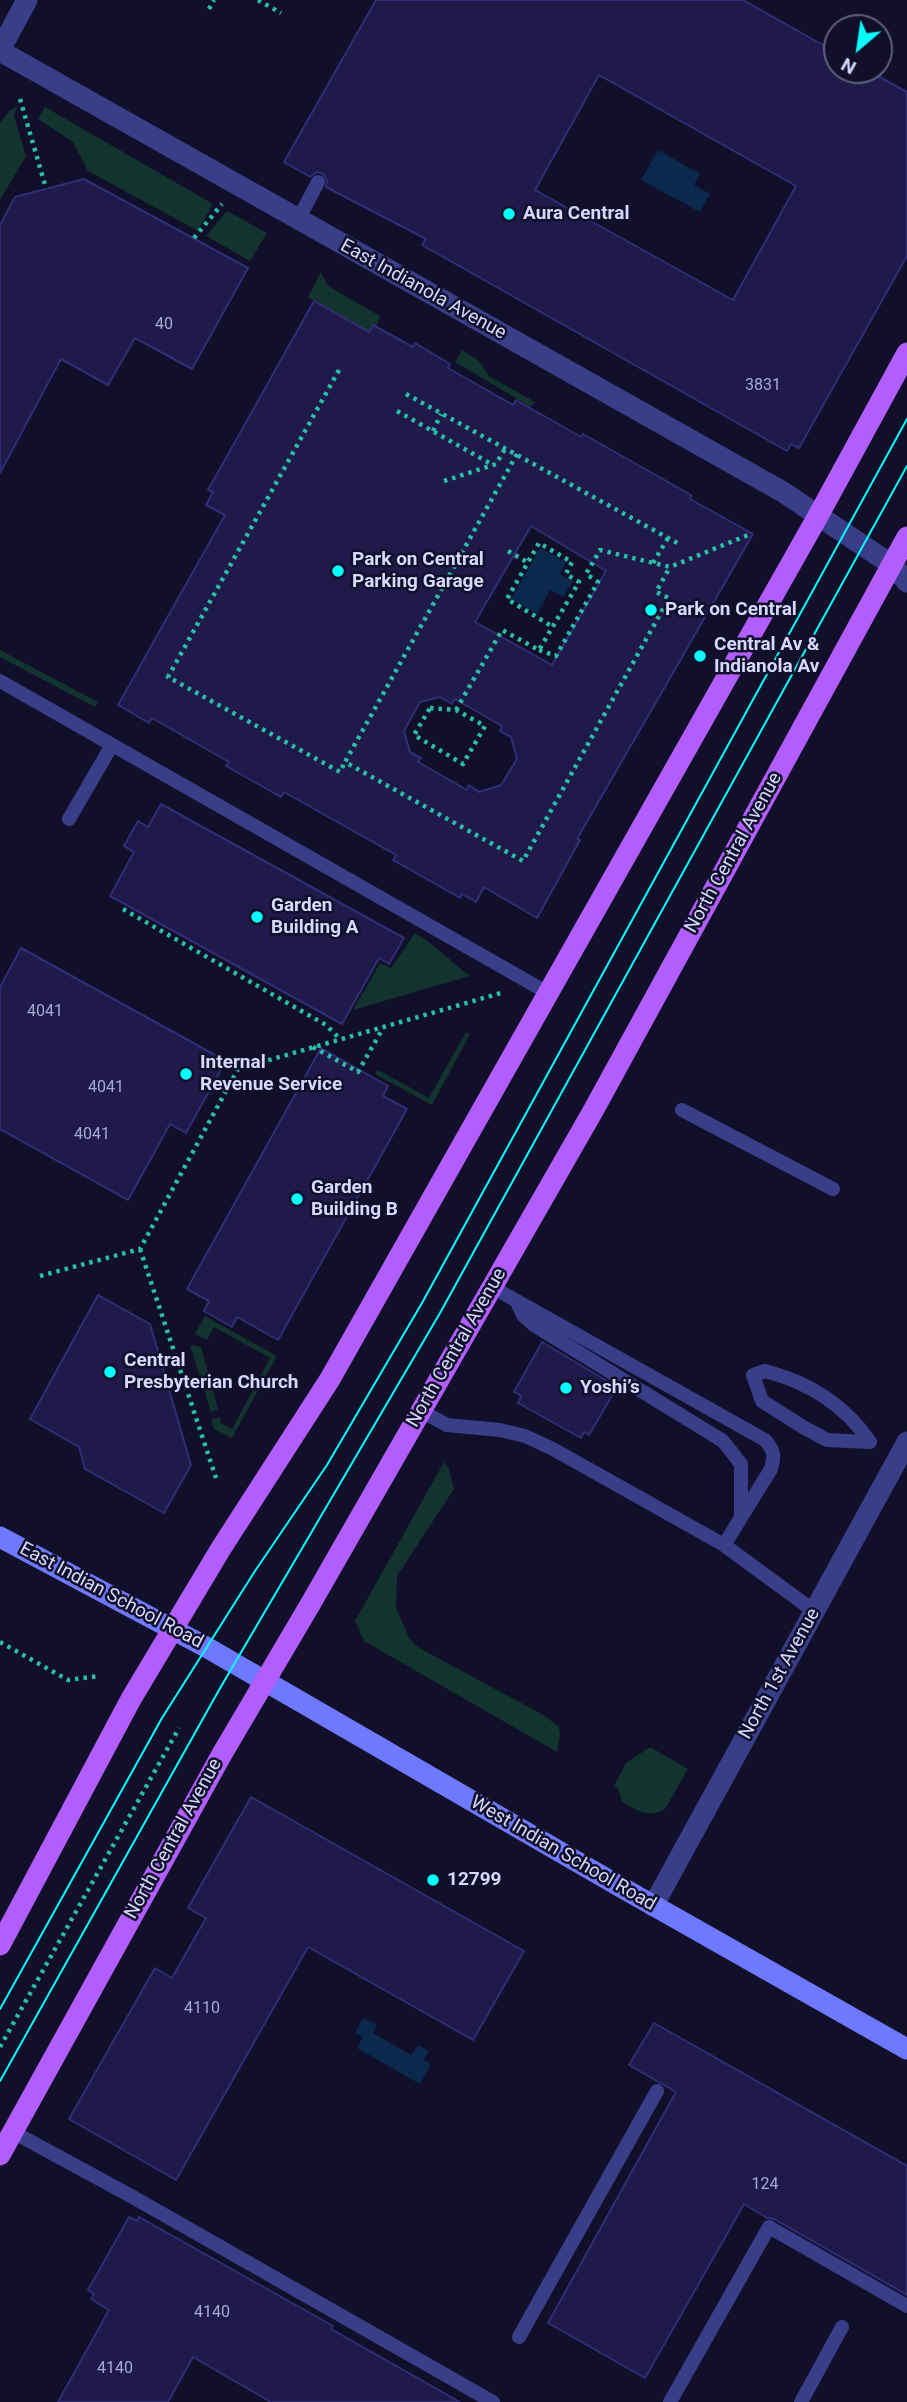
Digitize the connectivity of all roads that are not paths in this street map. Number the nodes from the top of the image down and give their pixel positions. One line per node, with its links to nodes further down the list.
1 (27, 0): 2 (street)
2 (0, 51): 4 (street, East Indianola Avenue)
3 (318, 182): 4 (lane)
4 (298, 220): 6 (street, East Indianola Avenue)
5 (907, 353): 6 (main road)
6 (818, 516): 8 (street, East Indianola Avenue); 13 (main road)
7 (907, 537): 8 (main road, North Central Avenue)
8 (899, 564): 9 (street, East Indianola Avenue); 16 (main road, North Central Avenue)
9 (907, 582)
10 (0, 681): 11 (lane)
11 (112, 745): 12 (lane); 13 (lane)
12 (69, 819)
13 (548, 993): 25 (main road)
14 (682, 1110): 15 (lane)
15 (833, 1189)
16 (492, 1287): 17 (lane); 19 (main road, North Central Avenue)
17 (517, 1301): 21 (lane); 21 (lane)
18 (753, 1375): 18 (lane)
19 (421, 1411): 23 (lane); 27 (main road, North Central Avenue)
20 (907, 1442): 24 (street, North 1st Avenue)
21 (741, 1518): 23 (lane)
22 (0, 1537): 25 (main road, East Indian School Road)
23 (724, 1545): 24 (lane)
24 (814, 1611): 28 (street, North 1st Avenue)
25 (173, 1629): 26 (main road, East Indian School Road); 29 (main road)
26 (221, 1656): 27 (main road, West Indian School Road)
27 (264, 1682): 28 (main road, West Indian School Road); 32 (main road, North Central Avenue)
28 (653, 1906): 30 (main road, West Indian School Road)
29 (0, 1945)
30 (907, 2049)
31 (657, 2091): 36 (lane)
32 (13, 2132): 33 (main road, North Central Avenue); 37 (lane)
33 (0, 2155)
34 (907, 2306): 38 (lane)
35 (842, 2328): 39 (lane)
36 (519, 2337)
37 (493, 2402)
38 (670, 2402)
39 (801, 2402)

